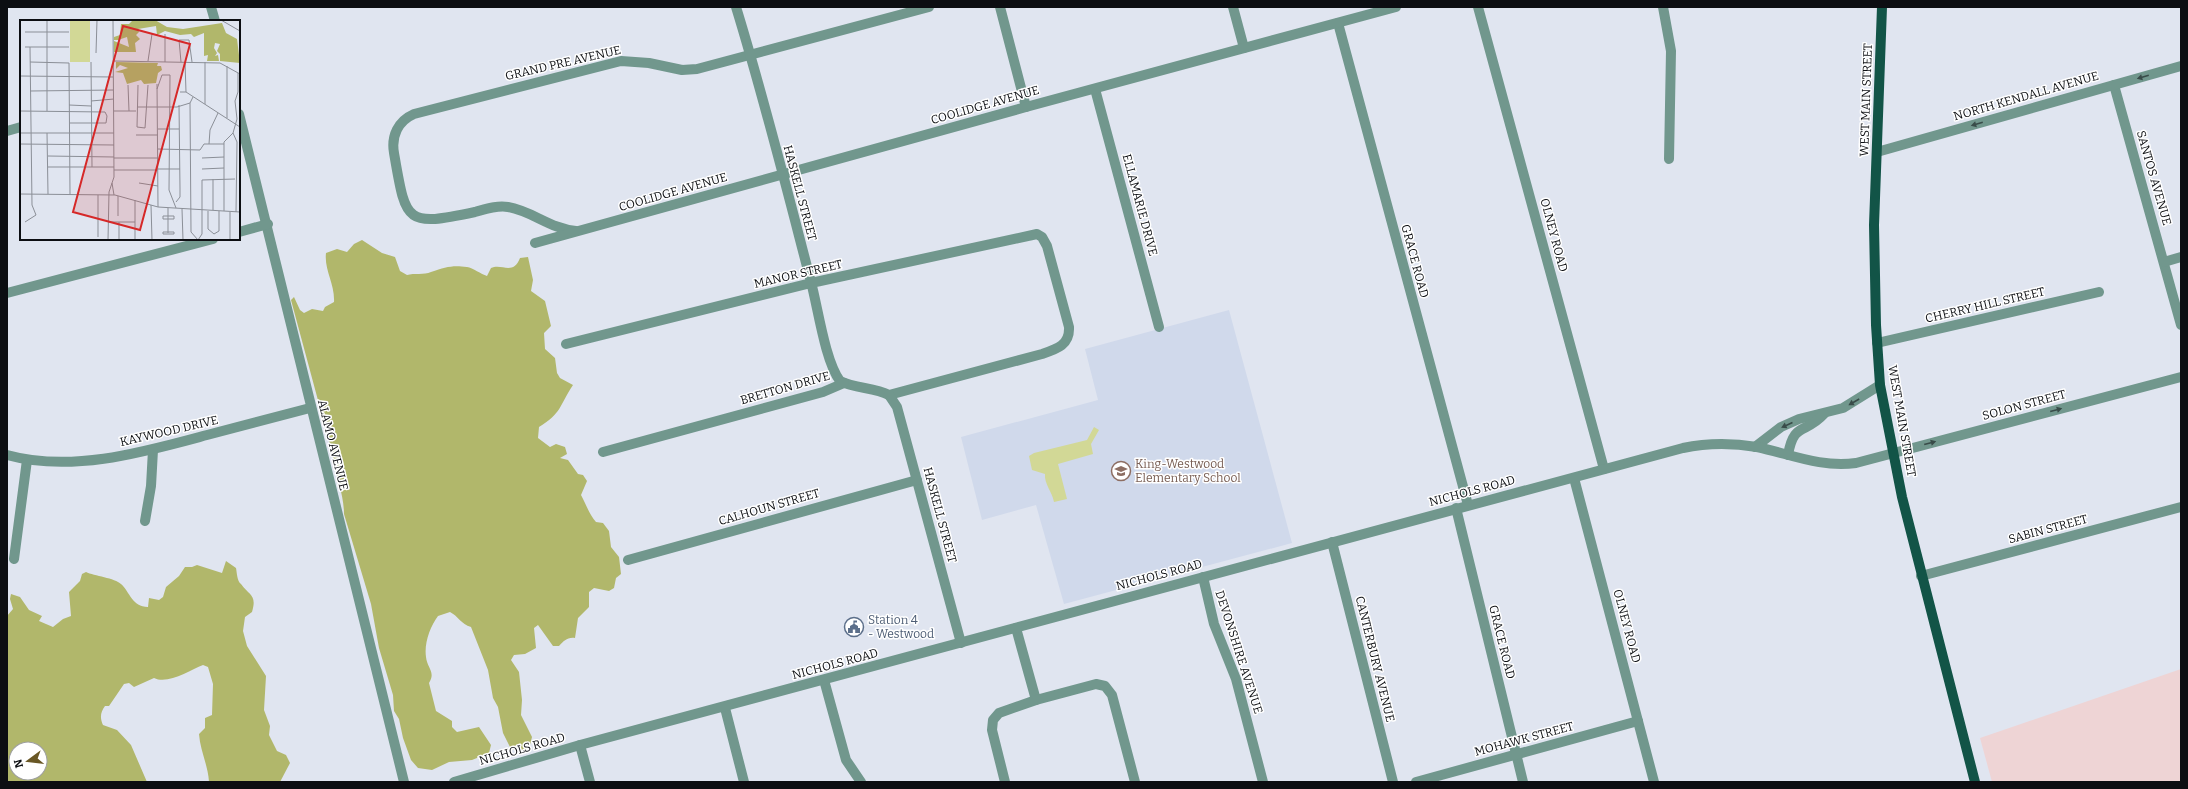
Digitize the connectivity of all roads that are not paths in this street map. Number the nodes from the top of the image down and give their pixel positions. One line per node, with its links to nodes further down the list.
1 (211, 7): 10 (street)
2 (736, 7): 13 (street, HASKELL STREET)
3 (930, 7): 13 (street, GRAND PRE AVENUE)
4 (1000, 7): 17 (street)
5 (1233, 7): 12 (street)
6 (1396, 7): 11 (street, COOLIDGE AVENUE)
7 (1478, 7): 52 (street, OLNEY ROAD)
8 (1663, 7): 22 (street)
9 (1882, 7): 21 (main road, WEST MAIN STREET)
10 (214, 20)
11 (1338, 23): 12 (street, COOLIDGE AVENUE); 55 (street, GRACE ROAD)
12 (1244, 48): 16 (street, COOLIDGE AVENUE)
13 (751, 56): 23 (street, HASKELL STREET); 25 (street, GRAND PRE AVENUE)
14 (2181, 66): 15 (street, NORTH KENDALL AVENUE, one-way to 15)
15 (2114, 85): 21 (street, NORTH KENDALL AVENUE, one-way to 21); 30 (street, SANTOS AVENUE)
16 (1095, 89): 17 (street, COOLIDGE AVENUE); 35 (street, ELLAMARIE DRIVE)
17 (1026, 107): 23 (street, COOLIDGE AVENUE)
18 (240, 118): 24 (street, ALAMO AVENUE)
19 (20, 127): 20 (street)
20 (7, 131)
21 (1877, 152): 36 (main road, WEST MAIN STREET)
22 (1669, 160)
23 (782, 176): 25 (street, COOLIDGE AVENUE); 31 (street, HASKELL STREET)
24 (268, 224): 26 (street); 42 (street, ALAMO AVENUE)
25 (582, 231): 28 (street, COOLIDGE AVENUE)
26 (240, 232)
27 (209, 240): 33 (street)
28 (535, 243)
29 (2181, 258): 30 (street)
30 (2164, 262): 34 (street, SANTOS AVENUE)
31 (811, 283): 37 (street, MANOR STREET); 39 (street, HASKELL STREET); 41 (street, MANOR STREET)
32 (2099, 292): 36 (street, CHERRY HILL STREET)
33 (7, 293)
34 (2181, 325)
35 (1159, 327)
36 (1877, 343): 40 (main road, WEST MAIN STREET)
37 (566, 344)
38 (2181, 377): 47 (street, SOLON STREET, one-way to 38)
39 (844, 383): 41 (street, BRETTON DRIVE); 46 (street, BRETTON DRIVE)
40 (1880, 385): 43 (street, one-way to 43); 47 (main road, WEST MAIN STREET)
41 (889, 395): 54 (street, HASKELL STREET)
42 (310, 408): 45 (street, KAYWOOD DRIVE); 72 (street, ALAMO AVENUE)
43 (1824, 414): 44 (street, one-way to 44); 49 (street)
44 (1755, 447): 49 (street, NICHOLS ROAD); 52 (street, NICHOLS ROAD)
45 (153, 450): 51 (street, KAYWOOD DRIVE); 58 (street)
46 (603, 452)
47 (1892, 453): 50 (street, SOLON STREET); 62 (main road, WEST MAIN STREET)
48 (7, 455): 51 (street, KAYWOOD DRIVE)
49 (1788, 455): 50 (street, NICHOLS ROAD)
50 (1875, 459)
51 (27, 460): 60 (street)
52 (1604, 469): 53 (street, NICHOLS ROAD)
53 (1574, 478): 55 (street, NICHOLS ROAD); 69 (street, OLNEY ROAD)
54 (917, 480): 61 (street, CALHOUN STREET); 65 (street, HASKELL STREET)
55 (1468, 505): 57 (street, NICHOLS ROAD)
56 (2181, 507): 62 (street, SABIN STREET)
57 (1456, 508): 59 (street, NICHOLS ROAD); 71 (street, GRACE ROAD)
58 (145, 521)
59 (1332, 542): 63 (street, NICHOLS ROAD); 80 (street, CANTERBURY AVENUE)
60 (14, 559)
61 (628, 560)
62 (1922, 576): 84 (main road, WEST MAIN STREET)
63 (1202, 577): 64 (street, NICHOLS ROAD); 79 (street, DEVONSHIRE AVENUE)
64 (1016, 628): 65 (street, NICHOLS ROAD); 67 (street)
65 (961, 643): 66 (street, NICHOLS ROAD)
66 (824, 680): 68 (street, NICHOLS ROAD); 76 (street)
67 (1036, 700): 77 (street); 78 (street)
68 (725, 708): 70 (street, NICHOLS ROAD); 75 (street)
69 (1638, 721): 71 (street, MOHAWK STREET); 83 (street, OLNEY ROAD)
70 (580, 745): 73 (street, NICHOLS ROAD); 74 (street)
71 (1516, 754): 81 (street, MOHAWK STREET); 82 (street, GRACE ROAD)
72 (404, 782)
73 (454, 782)
74 (590, 782)
75 (744, 782)
76 (862, 782)
77 (1005, 782)
78 (1135, 782)
79 (1263, 782)
80 (1393, 782)
81 (1416, 782)
82 (1523, 782)
83 (1654, 782)
84 (1975, 782)

